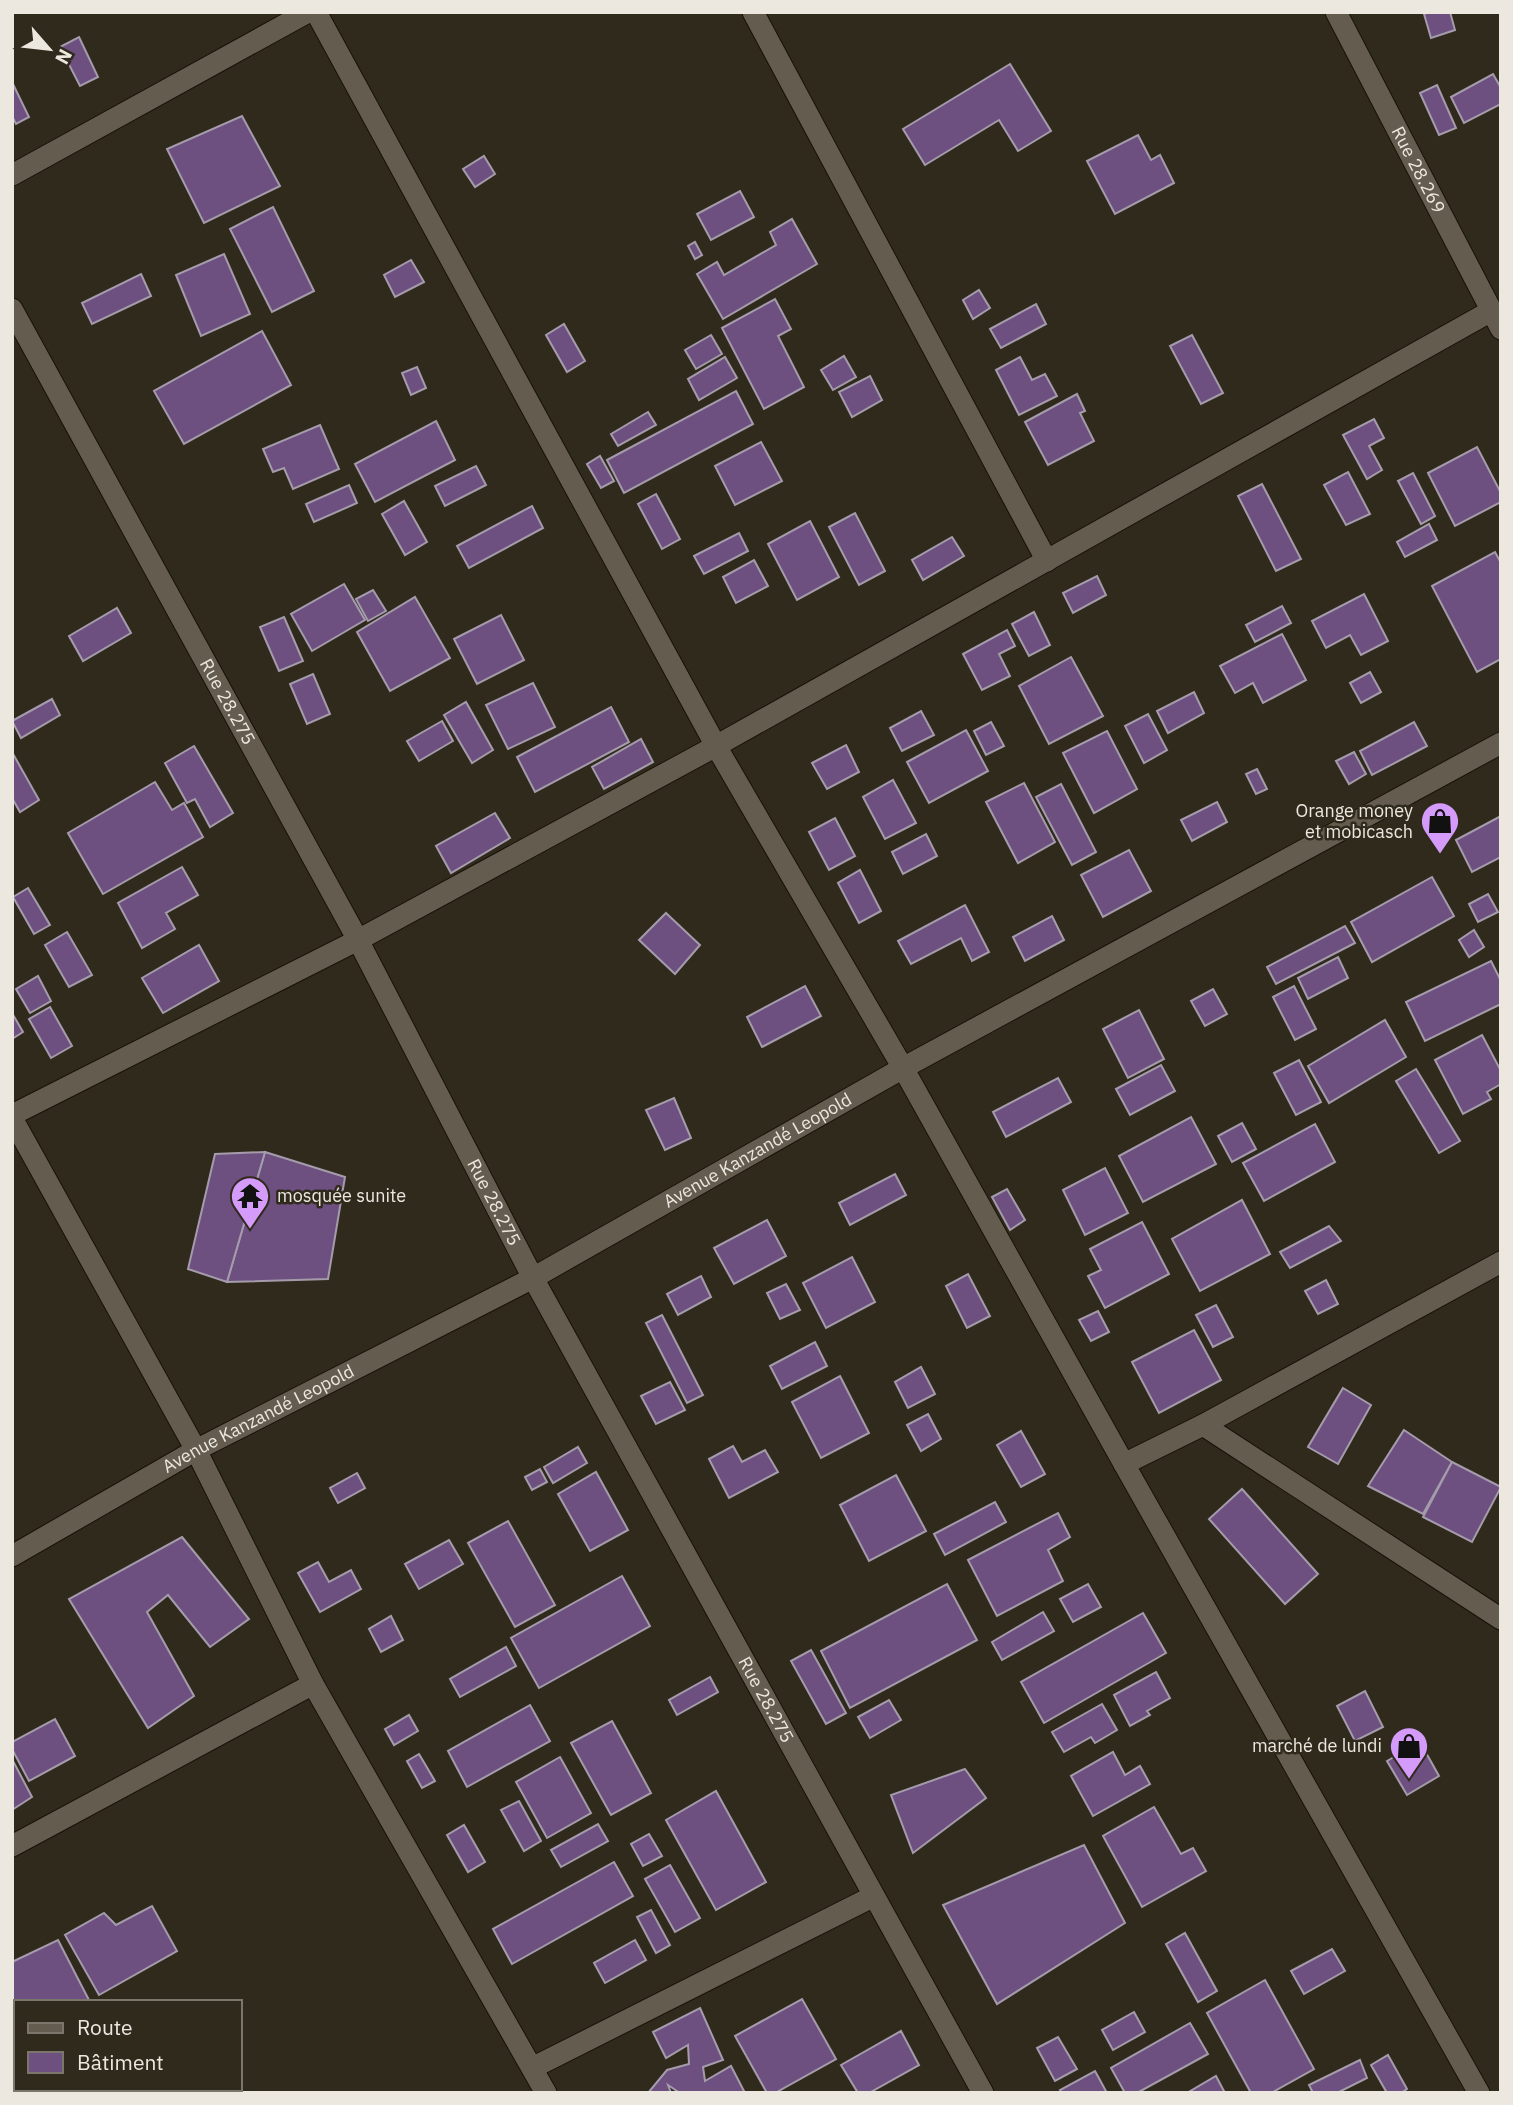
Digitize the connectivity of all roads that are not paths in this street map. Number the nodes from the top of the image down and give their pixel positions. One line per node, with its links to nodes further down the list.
1 (308, 12): 5 (street)
2 (316, 12): 10 (street)
3 (753, 12): 8 (street)
4 (1336, 12): 7 (street, Rue 28.269)
5 (12, 175)
6 (12, 309): 11 (street, Rue 28.275)
7 (1496, 320): 8 (street)
8 (1047, 561): 10 (street)
9 (1501, 743): 12 (street, Avenue Kanzandé Leopold)
10 (716, 746): 11 (street); 12 (street)
11 (359, 940): 13 (street); 15 (street, Rue 28.275)
12 (903, 1068): 15 (street, Avenue Kanzandé Leopold); 18 (street)
13 (12, 1116): 17 (street)
14 (1501, 1262): 16 (street)
15 (533, 1278): 17 (street, Avenue Kanzandé Leopold); 23 (street, Rue 28.275)
16 (1203, 1425): 18 (street); 20 (street)
17 (196, 1450): 19 (street, Avenue Kanzandé Leopold); 21 (street)
18 (1124, 1464): 27 (street)
19 (12, 1556)
20 (1501, 1619)
21 (313, 1684): 22 (street); 24 (street)
22 (12, 1846)
23 (874, 1896): 24 (street); 26 (street, Rue 28.275)
24 (532, 2068): 25 (street)
25 (546, 2093)
26 (984, 2093)
27 (1479, 2093)

